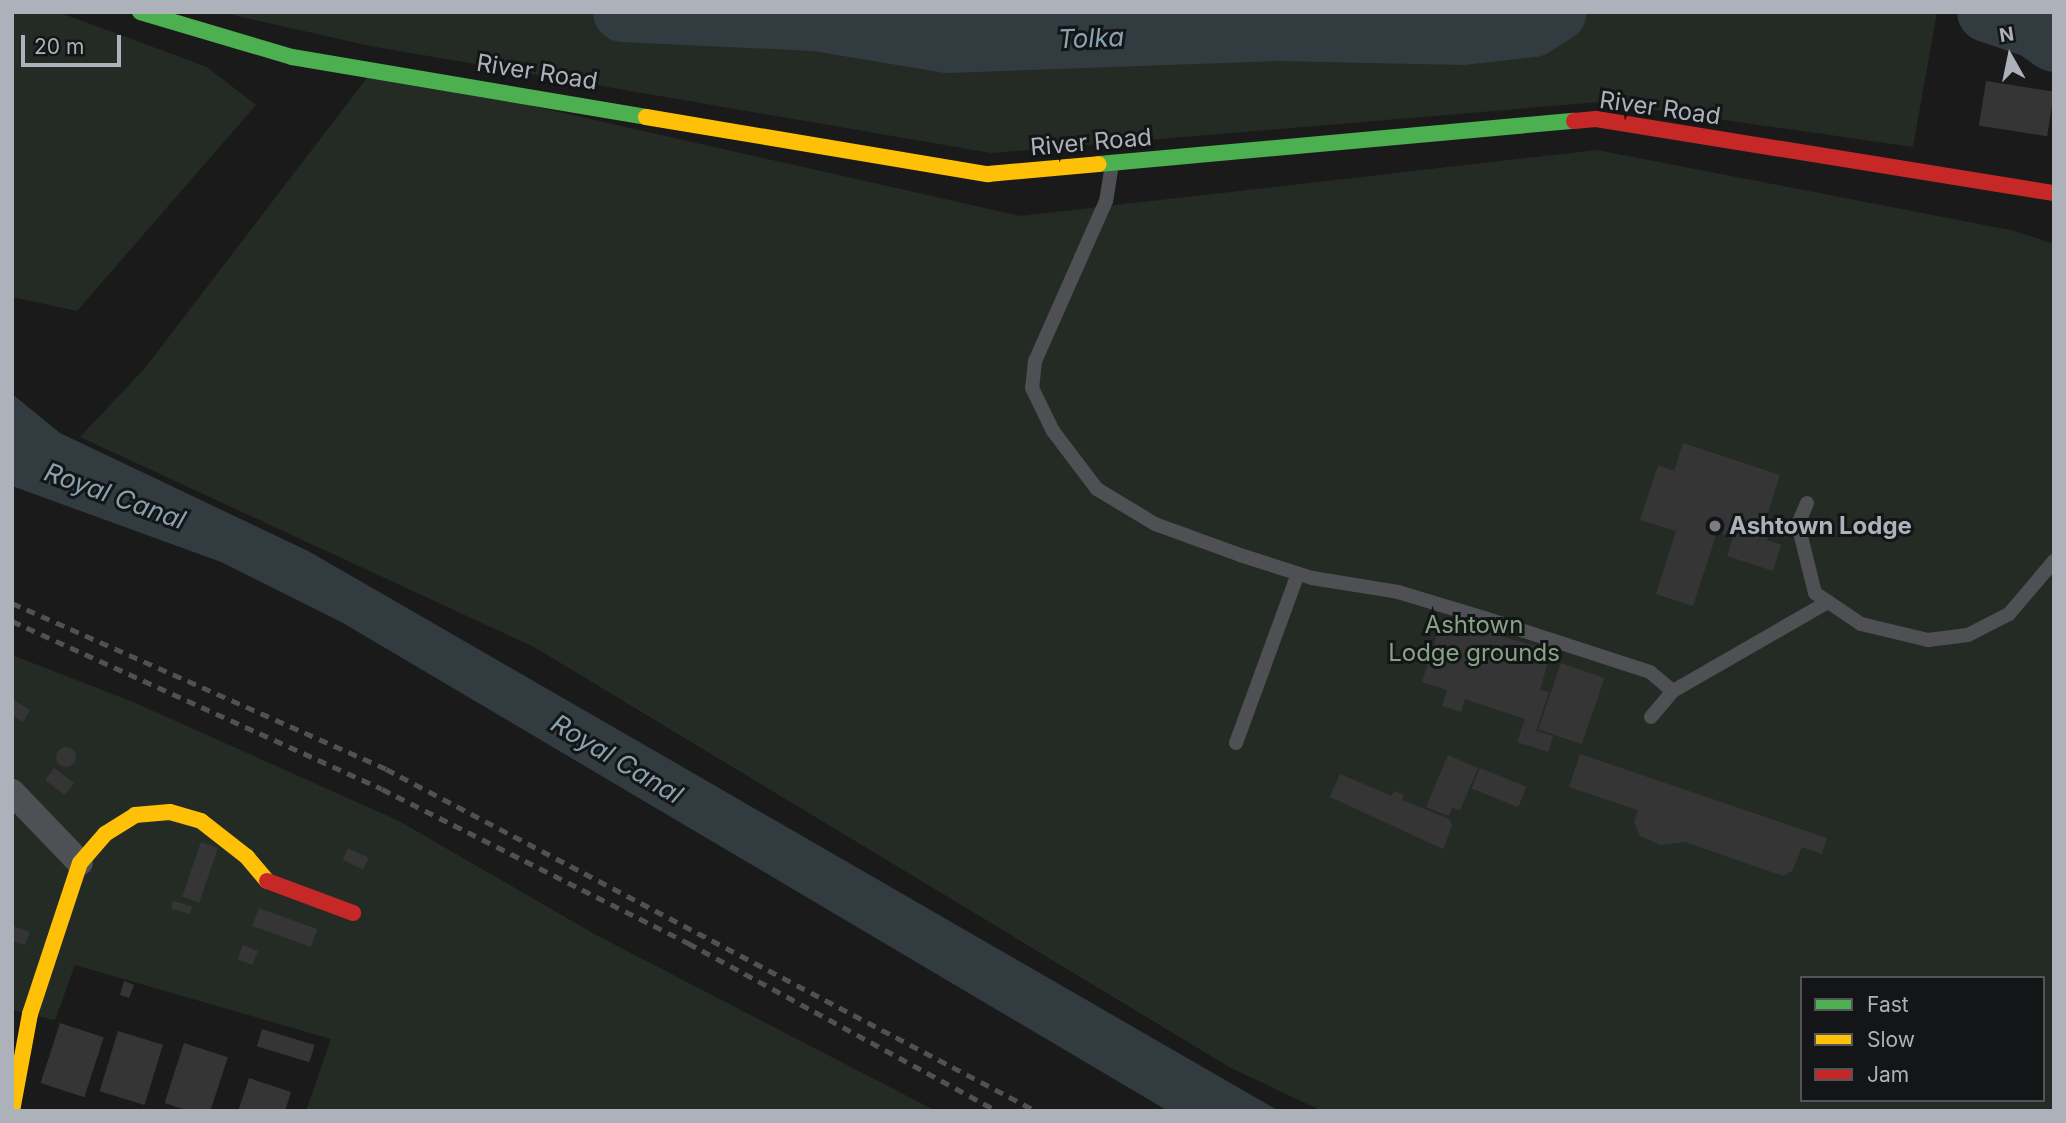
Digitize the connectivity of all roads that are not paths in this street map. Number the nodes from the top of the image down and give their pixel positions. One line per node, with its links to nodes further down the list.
1 (140, 12): 2 (main road, River Road)
2 (1112, 163): 3 (main road, River Road); 6 (lane)
3 (2054, 193)
4 (1807, 503): 7 (lane)
5 (2054, 561): 7 (lane)
6 (1298, 574): 8 (lane); 10 (lane)
7 (1828, 602): 8 (lane)
8 (1673, 691): 9 (lane)
9 (1651, 717)
10 (1236, 743)
11 (12, 792): 12 (street)
12 (80, 863): 13 (main road); 14 (main road)
13 (353, 913)
14 (12, 1111)

